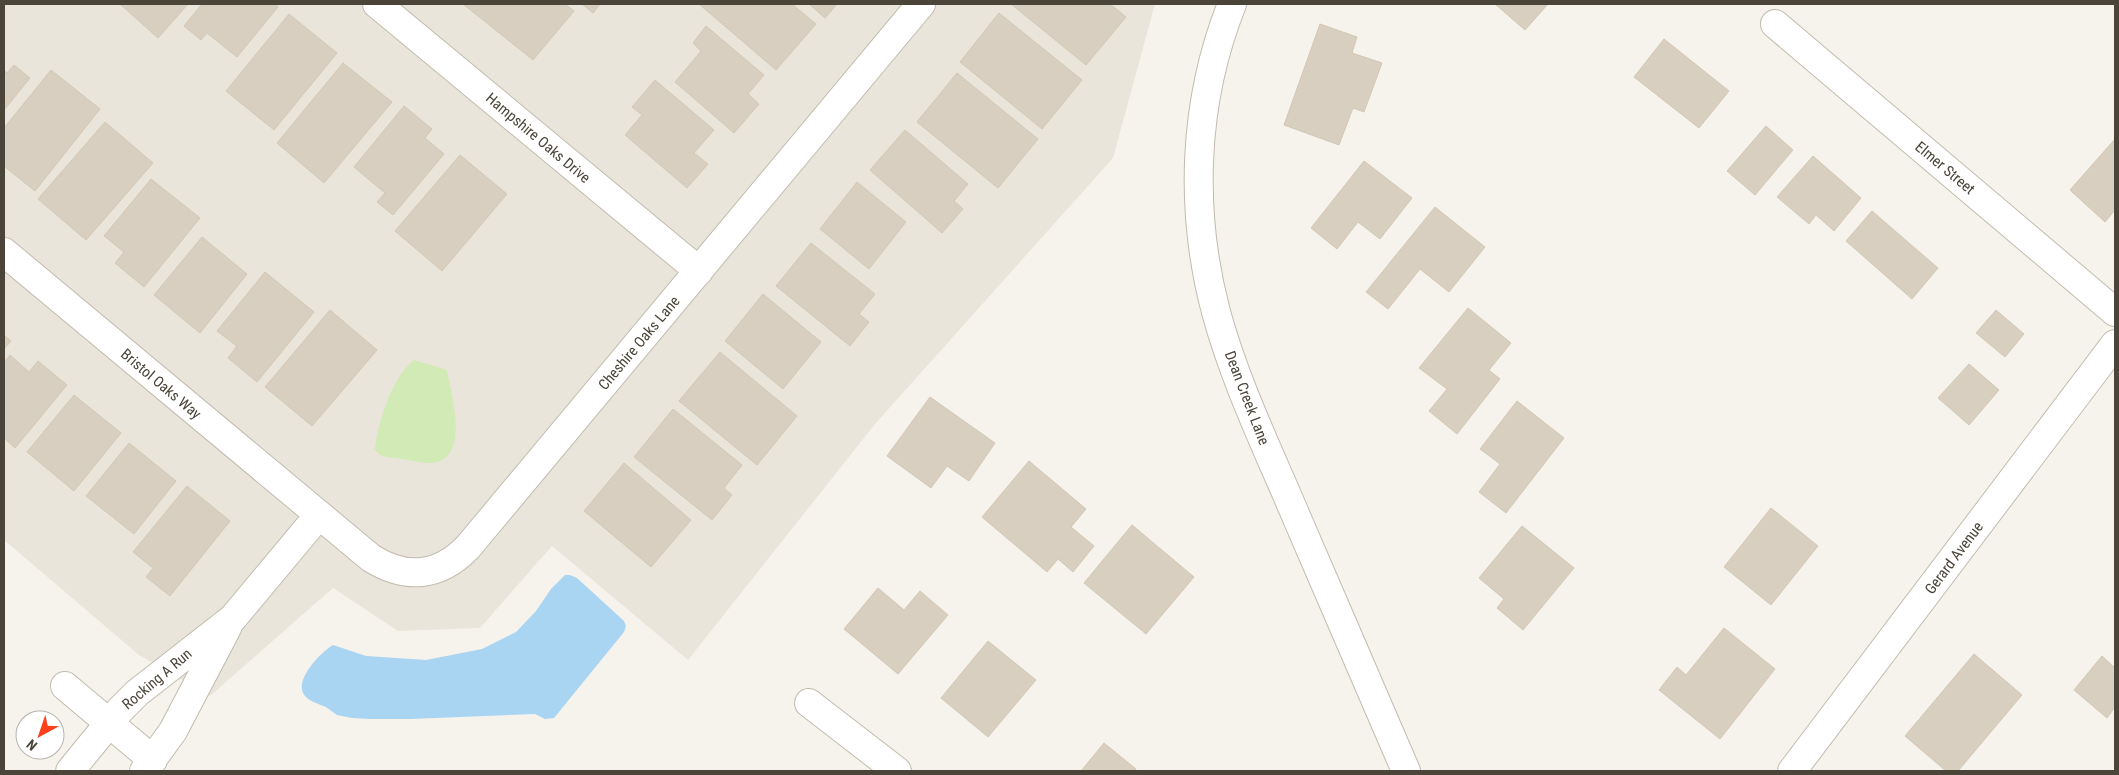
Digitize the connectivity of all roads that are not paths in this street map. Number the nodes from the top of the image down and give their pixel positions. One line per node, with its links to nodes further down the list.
1 (377, 4): 6 (street, Hampshire Oaks Drive)
2 (921, 4): 6 (street, Cheshire Oaks Lane)
3 (1232, 4): 17 (street, Dean Creek Lane)
4 (1775, 24): 7 (street, Elmer Street)
5 (4, 252): 9 (street, Bristol Oaks Way)
6 (699, 271): 9 (street, Cheshire Oaks Lane)
7 (2115, 312)
8 (2115, 344): 18 (street, Gerard Avenue)
9 (319, 515): 10 (street, Rocking A Run)
10 (233, 618): 13 (street, Rocking A Run); 14 (street, Rocking A Run)
11 (65, 686): 13 (street)
12 (809, 703): 16 (street)
13 (109, 724): 14 (street); 15 (street, Rocking A Run)
14 (149, 766)
15 (70, 771)
16 (898, 771)
17 (1406, 771)
18 (1792, 771)

